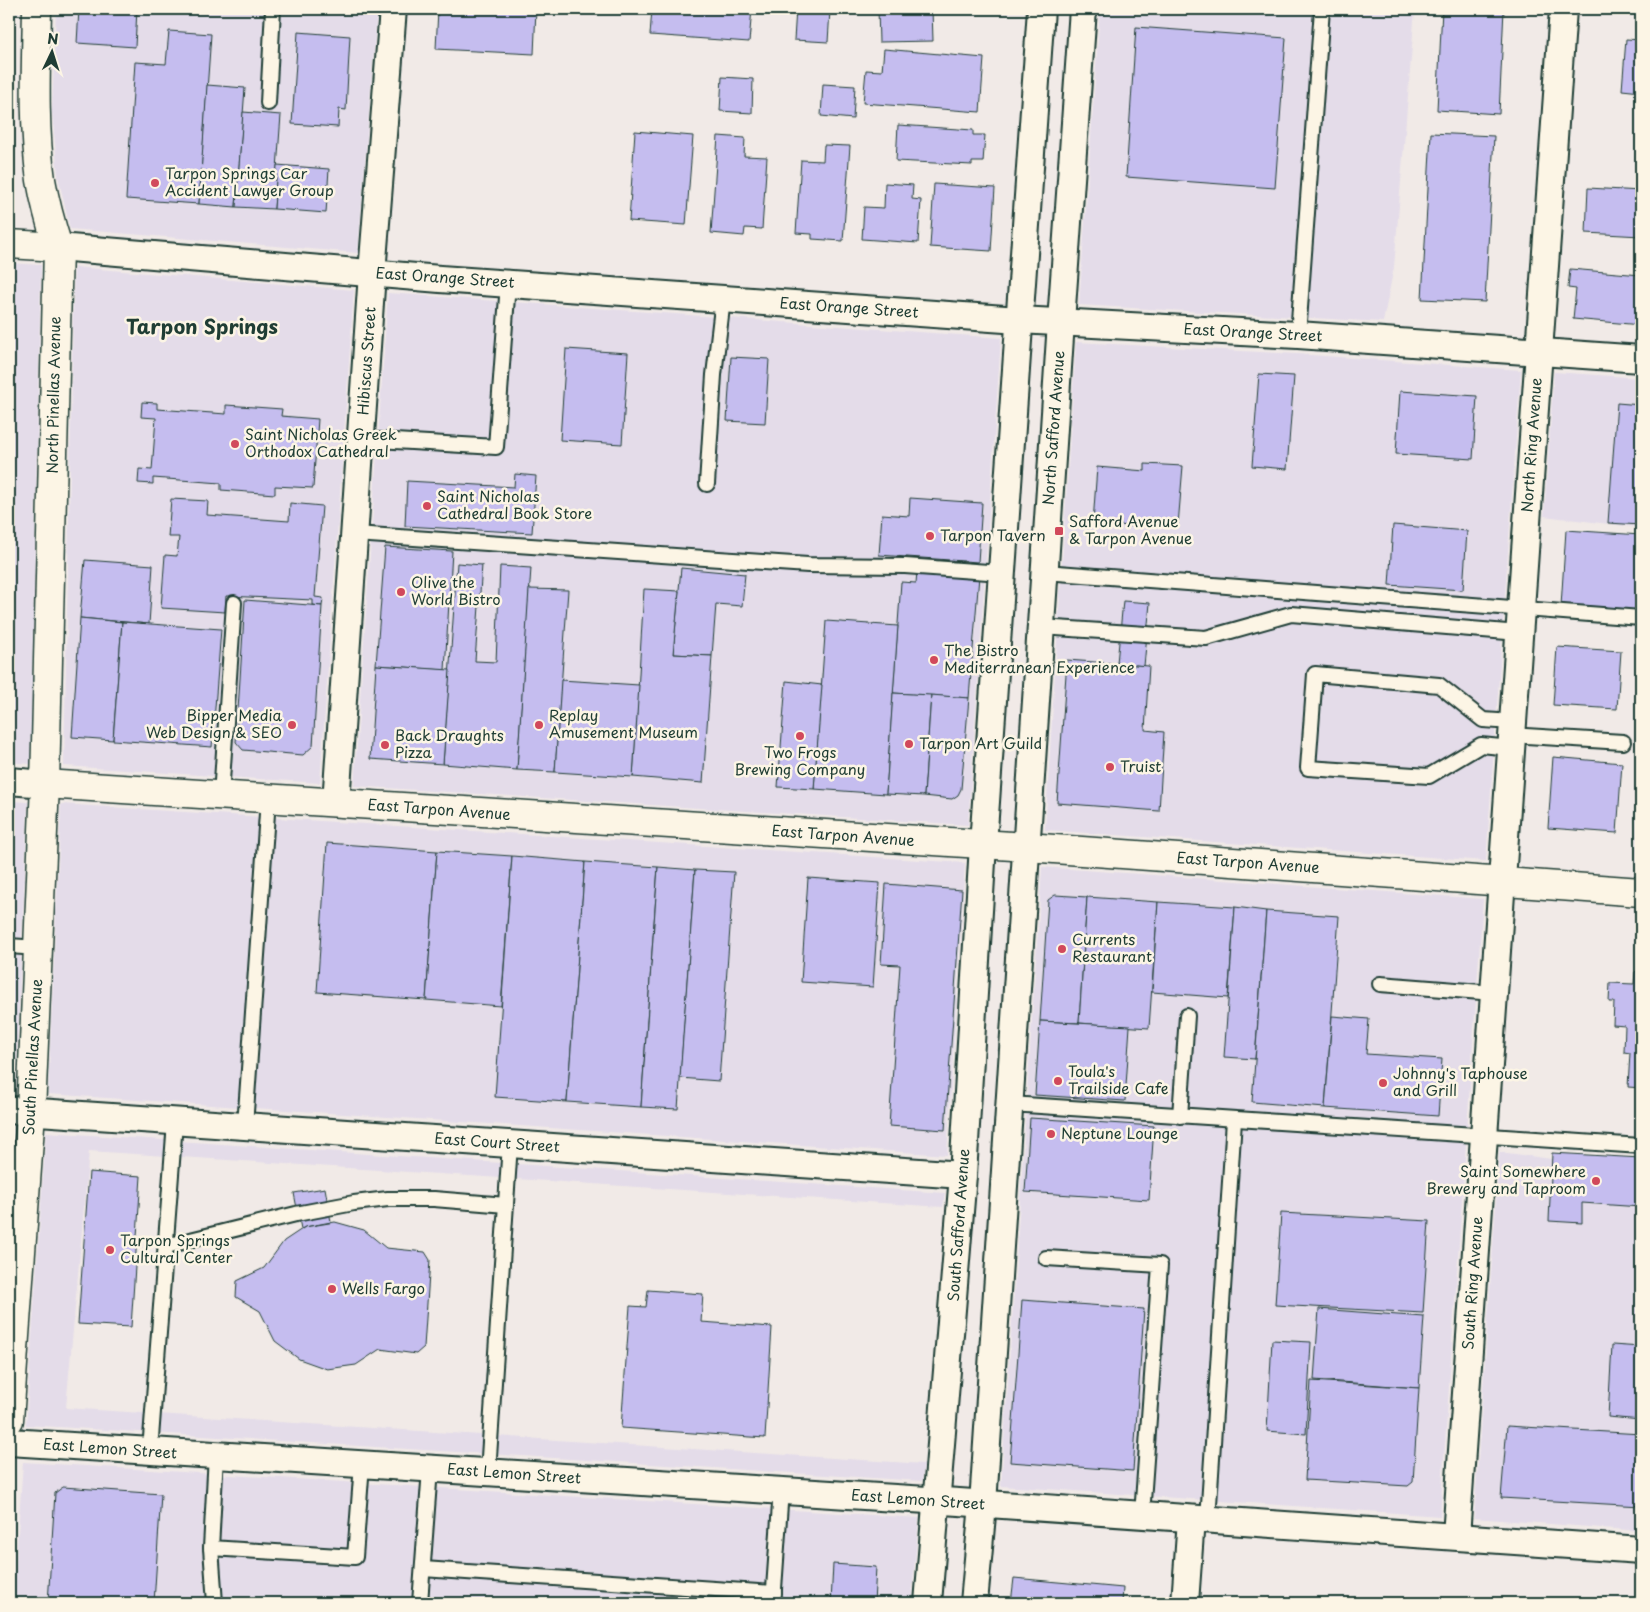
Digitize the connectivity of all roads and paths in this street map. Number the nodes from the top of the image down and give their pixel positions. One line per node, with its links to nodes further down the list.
1 (37, 9): 10 (main road, North Pinellas Avenue)
2 (273, 9): 8 (lane)
3 (393, 9): 11 (street, Hibiscus Street)
4 (1041, 9): 14 (street)
5 (1083, 9): 15 (street, North Safford Avenue)
6 (1322, 9): 16 (lane)
7 (1563, 9): 17 (street, North Ring Avenue)
8 (268, 102)
9 (9, 244): 10 (main road)
10 (58, 247): 11 (street, East Orange Street); 31 (main road, North Pinellas Avenue)
11 (372, 272): 12 (street, East Orange Street); 19 (street, Hibiscus Street)
12 (508, 283): 13 (street, East Orange Street); 19 (lane)
13 (723, 299): 14 (street, East Orange Street); 20 (lane)
14 (1019, 320): 15 (street, East Orange Street); 23 (street)
15 (1061, 322): 16 (street, East Orange Street); 22 (street, North Safford Avenue)
16 (1298, 335): 17 (street, East Orange Street)
17 (1539, 352): 18 (street, East Orange Street); 26 (street, North Ring Avenue)
18 (1641, 359)
19 (361, 439): 21 (street, Hibiscus Street)
20 (707, 484)
21 (355, 534): 23 (lane); 34 (street, Hibiscus Street)
22 (1045, 572): 26 (lane); 27 (street, North Safford Avenue)
23 (1002, 573): 35 (street)
24 (234, 603): 32 (lane)
25 (1641, 618): 26 (lane)
26 (1520, 621): 27 (lane); 28 (street, North Ring Avenue)
27 (1041, 627): 36 (street, North Safford Avenue)
28 (1512, 735): 28 (lane); 29 (lane); 37 (street, North Ring Avenue)
29 (1623, 742)
30 (9, 781): 31 (street)
31 (46, 784): 32 (main road, East Tarpon Avenue); 40 (main road, South Pinellas Avenue)
32 (221, 796): 33 (main road, East Tarpon Avenue)
33 (268, 799): 34 (main road, East Tarpon Avenue); 49 (lane)
34 (336, 803): 35 (main road, East Tarpon Avenue)
35 (983, 845): 36 (main road, East Tarpon Avenue); 53 (street, South Safford Avenue)
36 (1027, 847): 37 (main road, East Tarpon Avenue); 44 (street)
37 (1502, 881): 38 (main road, East Tarpon Avenue); 42 (street, South Ring Avenue)
38 (1641, 892)
39 (9, 946): 40 (lane)
40 (38, 948): 45 (main road, South Pinellas Avenue)
41 (1380, 984): 42 (lane)
42 (1494, 993): 50 (street, South Ring Avenue)
43 (1188, 1016): 46 (lane)
44 (1010, 1104): 46 (lane); 66 (street)
45 (20, 1111): 48 (street, East Court Street); 57 (main road, South Pinellas Avenue)
46 (1180, 1116): 47 (lane)
47 (1234, 1120): 50 (lane); 68 (lane)
48 (175, 1122): 49 (street, East Court Street); 55 (lane)
49 (245, 1126): 51 (street, East Court Street)
50 (1484, 1136): 52 (lane); 69 (street, South Ring Avenue)
51 (510, 1144): 53 (street, East Court Street); 54 (lane)
52 (1641, 1146)
53 (963, 1175): 65 (street, South Safford Avenue)
54 (506, 1205): 55 (lane); 63 (lane)
55 (166, 1246): 59 (lane)
56 (1046, 1258): 67 (lane)
57 (9, 1420)
58 (9, 1442): 59 (street, East Lemon Street)
59 (150, 1451): 60 (street, East Lemon Street)
60 (216, 1455): 61 (street, East Lemon Street); 70 (lane)
61 (362, 1464): 62 (street, East Lemon Street); 70 (lane)
62 (430, 1469): 63 (street, East Lemon Street); 72 (lane)
63 (488, 1472): 64 (street, East Lemon Street)
64 (781, 1490): 65 (street, East Lemon Street); 73 (lane)
65 (938, 1501): 66 (street, East Lemon Street); 76 (street, South Safford Avenue)
66 (983, 1504): 67 (street, East Lemon Street); 77 (street)
67 (1142, 1515): 68 (street, East Lemon Street)
68 (1199, 1520): 69 (street, East Lemon Street); 78 (street)
69 (1456, 1536): 71 (street, East Lemon Street)
70 (211, 1548): 74 (lane)
71 (1641, 1550)
72 (423, 1569): 73 (lane); 75 (lane)
73 (774, 1598)
74 (215, 1603)
75 (420, 1603)
76 (928, 1603)
77 (974, 1603)
78 (1185, 1603)

